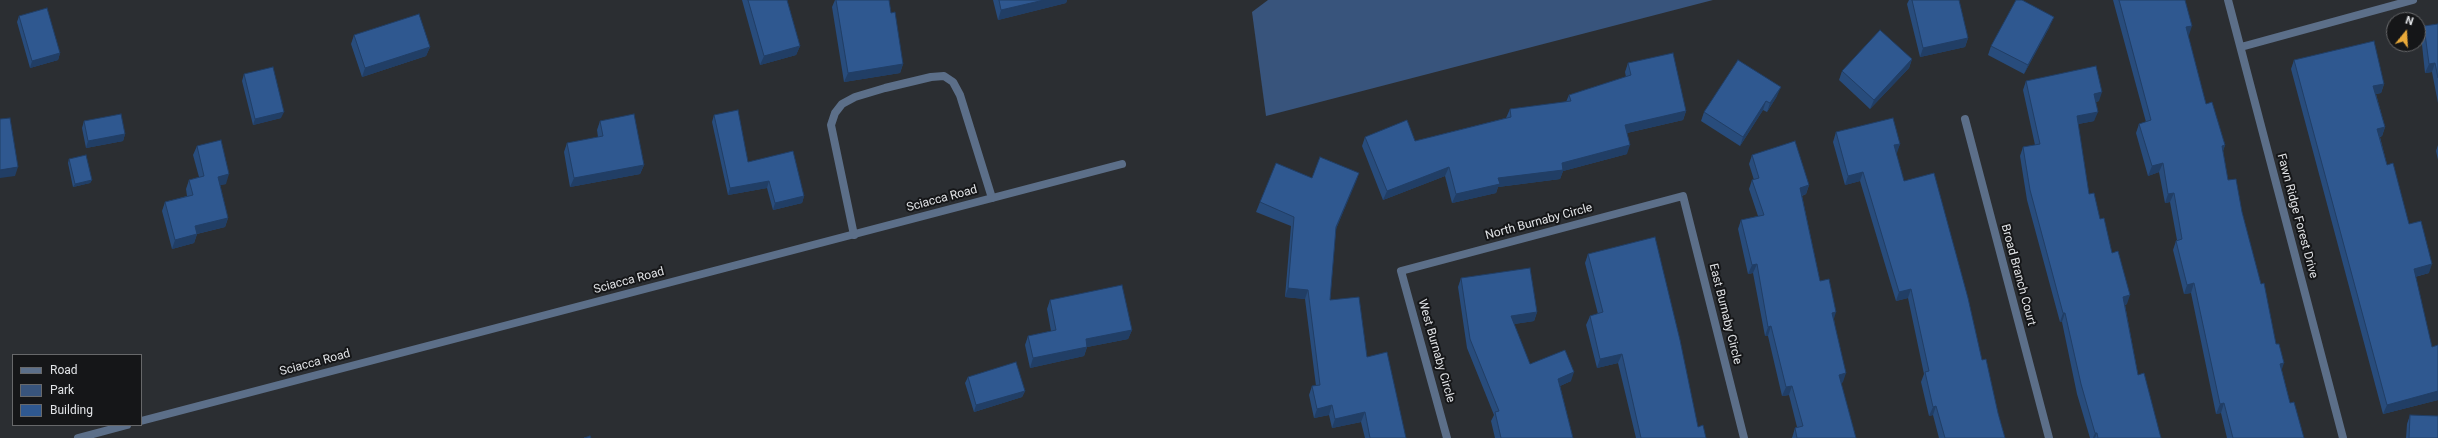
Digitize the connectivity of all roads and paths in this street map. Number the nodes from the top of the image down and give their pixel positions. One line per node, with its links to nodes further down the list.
1 (2228, 0): 3 (street, Fawn Ridge Forest Drive)
2 (2413, 0): 3 (street)
3 (2241, 46): 16 (street, Fawn Ridge Forest Drive)
4 (1965, 119): 15 (street, Broad Branch Court)
5 (1122, 164): 7 (street, Sciacca Road)
6 (1683, 196): 9 (street, North Burnaby Circle); 14 (street, East Burnaby Circle)
7 (992, 198): 8 (street, Sciacca Road); 8 (street)
8 (854, 235): 10 (street, Sciacca Road)
9 (1401, 271): 13 (street, West Burnaby Circle)
10 (142, 421)
11 (123, 426): 12 (street)
12 (78, 438)
13 (1447, 438)
14 (1744, 438)
15 (2049, 438)
16 (2343, 438)

